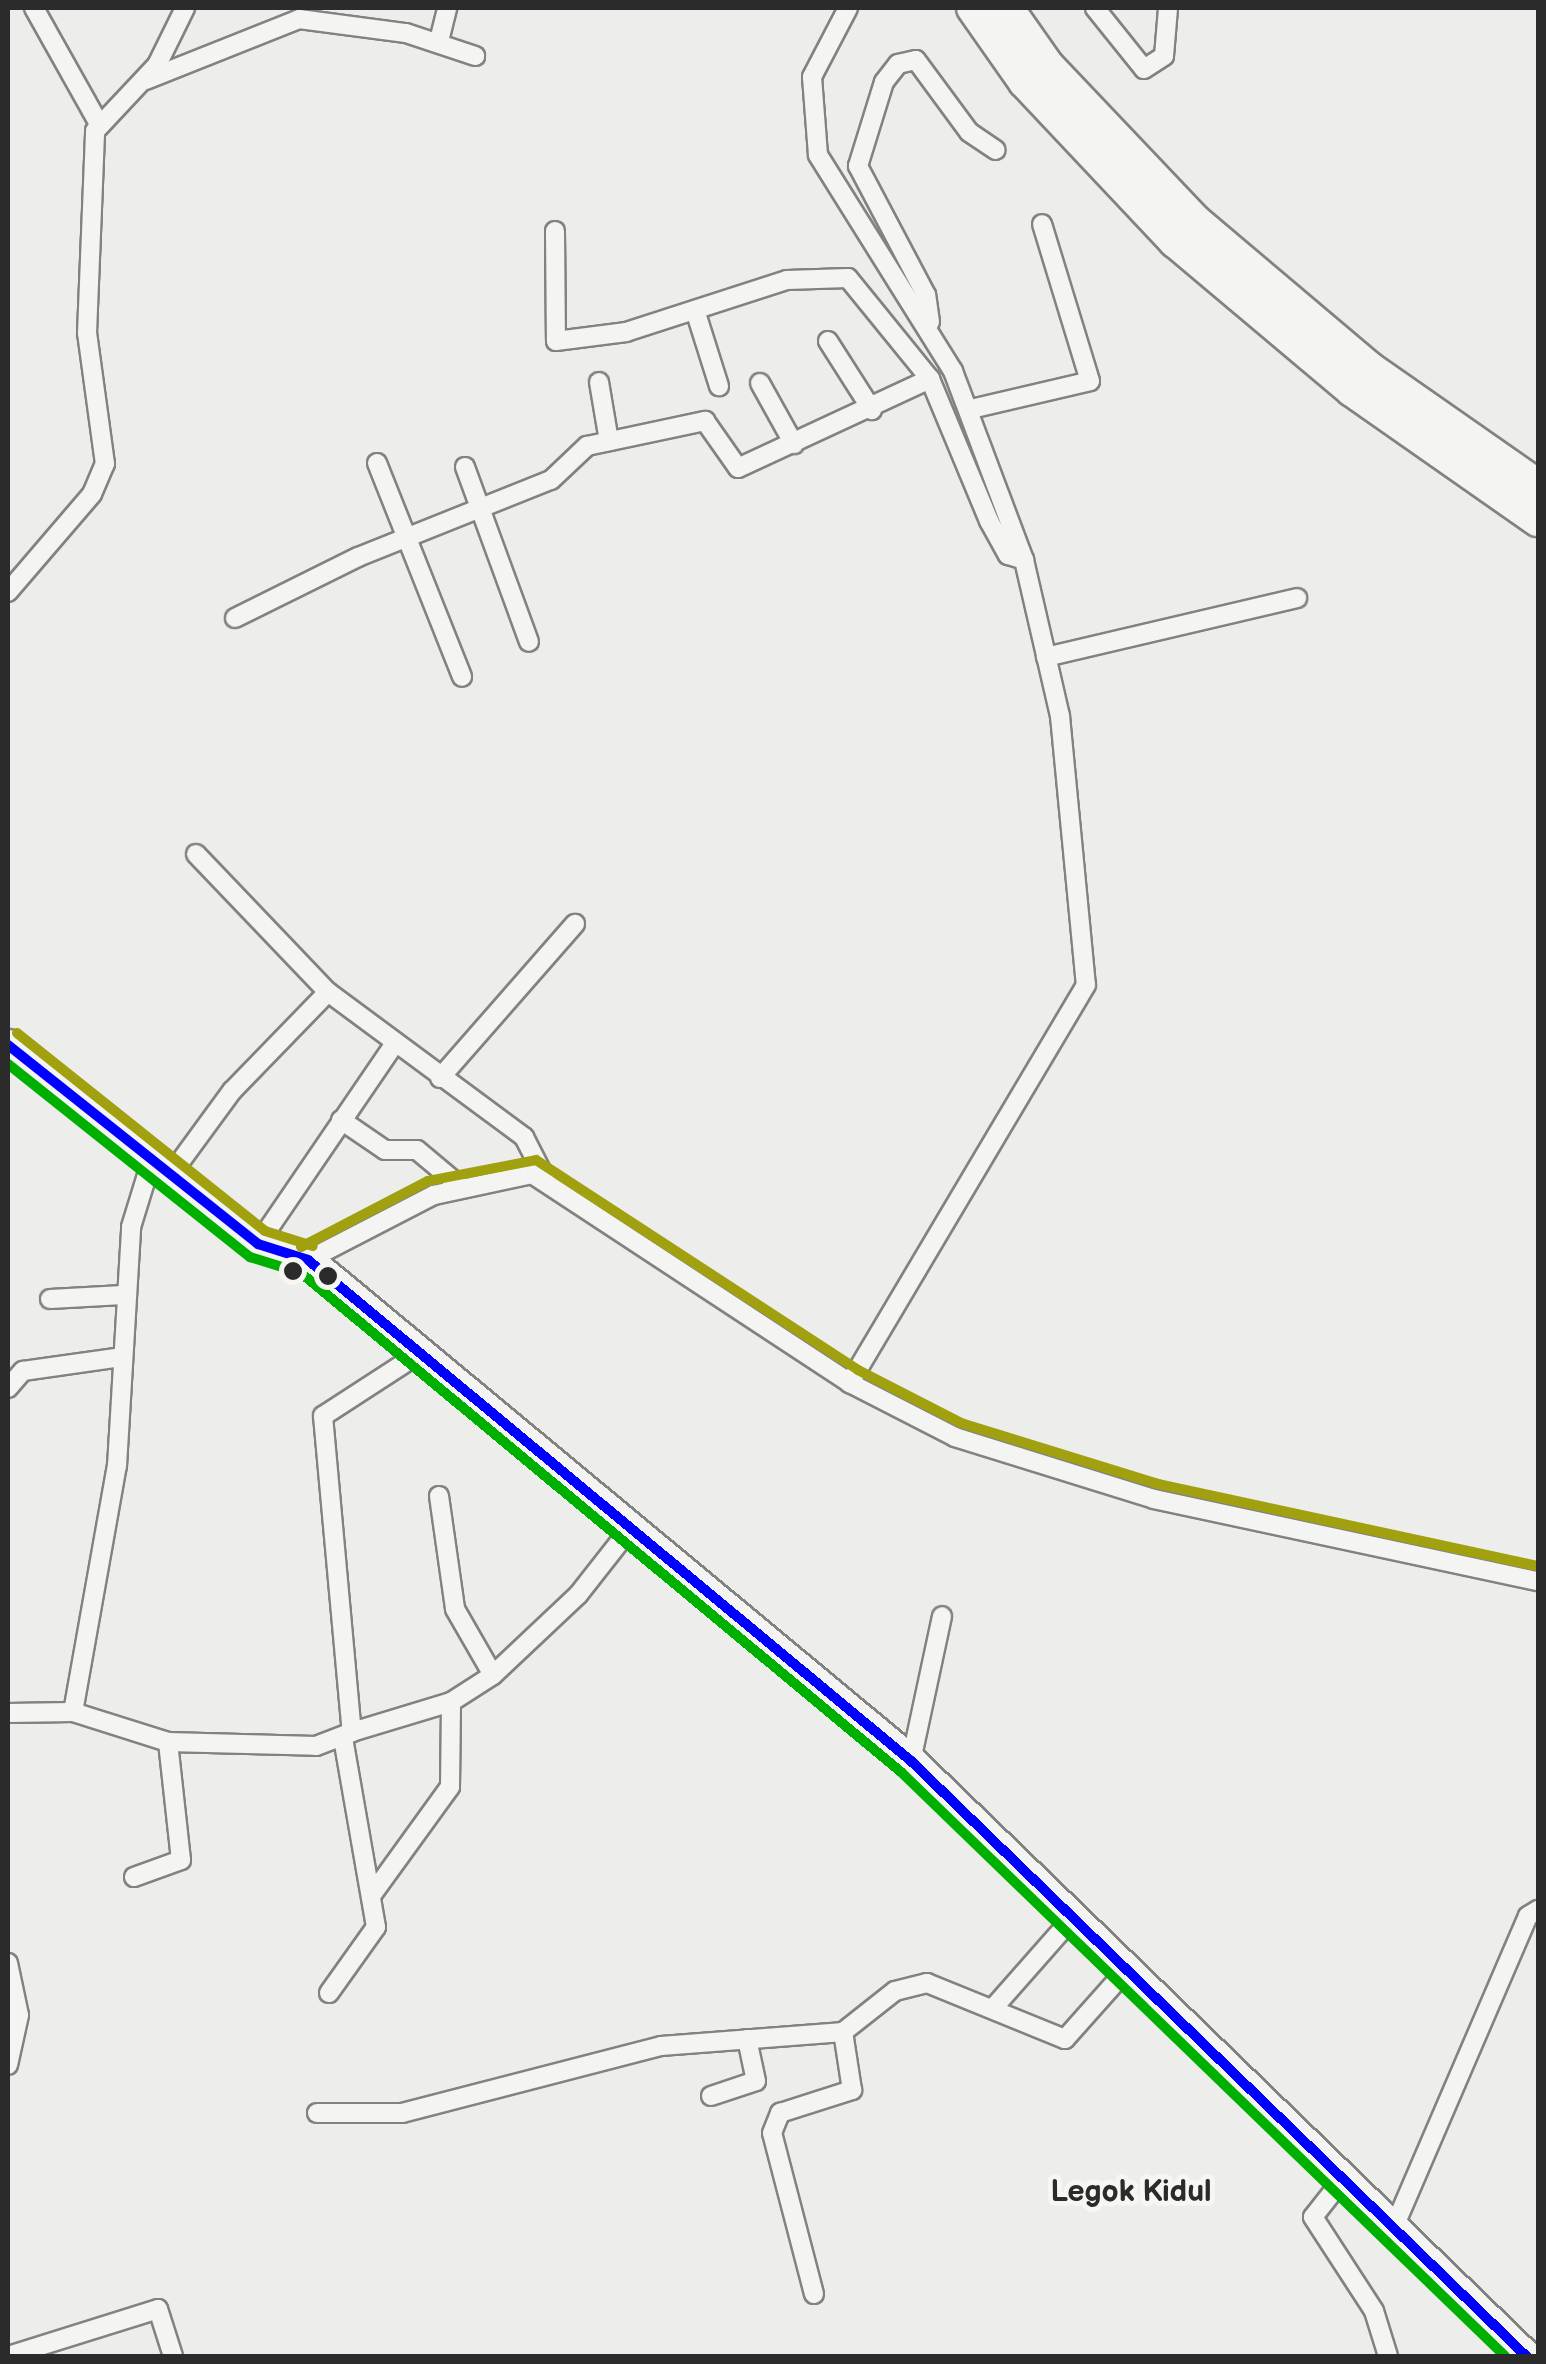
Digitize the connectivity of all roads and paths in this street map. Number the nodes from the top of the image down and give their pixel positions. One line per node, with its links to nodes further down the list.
1 (34, 8): 12 (street)
2 (185, 8): 11 (street)
3 (447, 8): 9 (street)
4 (848, 8): 17 (street)
5 (973, 8): 31 (highway)
6 (1007, 8): 29 (highway)
7 (1095, 8): 8 (street)
8 (1168, 8)
9 (439, 41): 10 (street); 11 (street)
10 (476, 56)
11 (146, 80): 12 (street)
12 (98, 122): 34 (street)
13 (996, 150): 17 (street)
14 (1042, 224): 23 (street)
15 (555, 231): 16 (street)
16 (695, 310): 19 (street); 22 (street)
17 (930, 328): 23 (street)
18 (828, 341): 24 (street)
19 (930, 380): 24 (street); 33 (street)
20 (599, 382): 25 (street)
21 (760, 383): 26 (street)
22 (719, 386)
23 (971, 409): 33 (street)
24 (872, 410): 26 (street)
25 (610, 441): 26 (street); 30 (street)
26 (794, 444)
27 (378, 462): 32 (street)
28 (465, 467): 30 (street)
29 (1538, 486)
30 (480, 505): 32 (street); 37 (street)
31 (1538, 520)
32 (407, 540): 36 (street); 39 (street)
33 (1024, 560): 38 (street)
34 (8, 592)
35 (1296, 598): 38 (street)
36 (235, 618)
37 (528, 642)
38 (1046, 657): 56 (street)
39 (462, 677)
40 (196, 854): 42 (street)
41 (575, 924): 45 (street)
42 (328, 992): 44 (street); 47 (street)
43 (8, 1046): 47 (highway)
44 (393, 1046): 45 (street); 46 (street)
45 (440, 1078): 48 (street)
46 (341, 1120): 49 (street); 50 (street)
47 (160, 1170): 50 (highway); 52 (street)
48 (546, 1180): 49 (street); 56 (street)
49 (460, 1186): 51 (street)
50 (258, 1244): 51 (highway)
51 (308, 1260): 54 (highway)
52 (123, 1295): 53 (street); 55 (street)
53 (50, 1299)
54 (417, 1355): 59 (highway); 66 (street)
55 (121, 1357): 57 (street); 64 (street)
56 (850, 1384): 60 (street)
57 (8, 1388)
58 (438, 1496): 62 (street)
59 (629, 1530): 62 (street); 68 (highway)
60 (1538, 1581)
61 (942, 1616): 68 (street)
62 (493, 1674): 63 (street)
63 (451, 1702): 66 (street); 70 (street)
64 (73, 1712): 65 (street); 67 (street)
65 (8, 1713)
66 (348, 1734): 67 (street); 70 (street)
67 (168, 1742): 69 (street)
68 (911, 1761): 72 (highway)
69 (134, 1878)
70 (372, 1896): 75 (street)
71 (1538, 1910): 83 (street)
72 (1076, 1914): 74 (highway); 76 (street)
73 (8, 1963): 79 (street)
74 (1130, 1966): 76 (street); 82 (highway)
75 (329, 1993)
76 (995, 2006): 77 (street)
77 (843, 2032): 78 (street); 84 (street)
78 (747, 2039): 80 (street); 81 (street)
79 (8, 2066)
80 (712, 2096)
81 (317, 2113)
82 (1339, 2184): 83 (highway); 87 (street)
83 (1391, 2234): 88 (highway)
84 (814, 2294)
85 (8, 2356): 86 (street)
86 (173, 2356)
87 (1388, 2356)
88 (1526, 2356)

